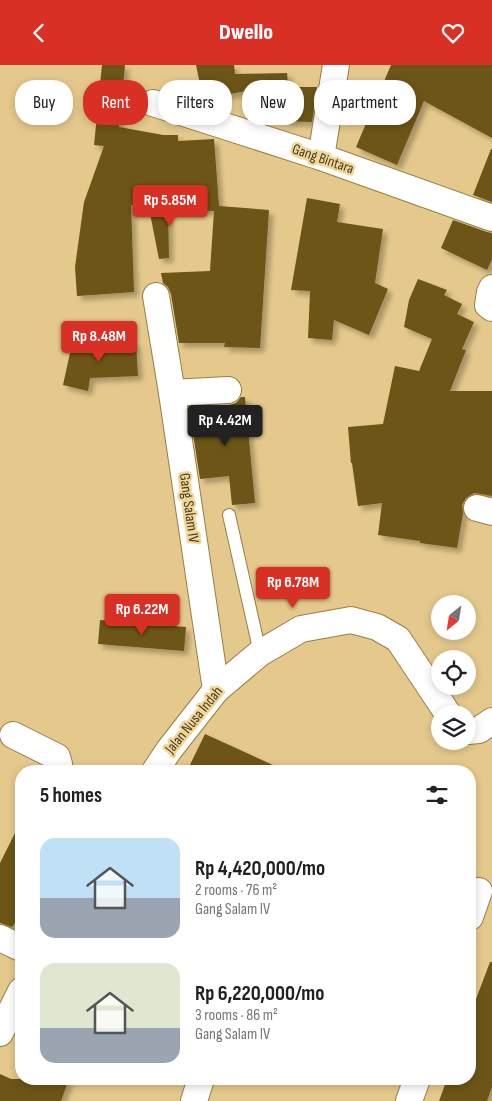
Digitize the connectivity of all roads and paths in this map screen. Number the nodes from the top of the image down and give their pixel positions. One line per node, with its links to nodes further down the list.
1 (336, 65): 3 (street)
2 (153, 103): 3 (street, Gang Bintara)
3 (321, 157): 4 (street, Gang Bintara)
4 (492, 218)
5 (492, 288): 7 (street)
6 (156, 296): 9 (street, Gang Salam IV)
7 (492, 308)
8 (228, 390): 9 (street)
9 (172, 393): 12 (street, Gang Salam IV)
10 (229, 515): 11 (lane)
11 (260, 653): 12 (street, Jalan Nusa Indah); 13 (street, Jalan Nusa Indah)
12 (216, 690): 18 (street, Jalan Nusa Indah)
13 (442, 705)
14 (492, 721): 15 (street)
15 (476, 730)
16 (13, 735): 17 (street)
17 (58, 765)
18 (159, 765)
19 (479, 891): 20 (street)
20 (476, 900)
21 (0, 937): 22 (street)
22 (15, 945)
23 (15, 1003): 24 (street)
24 (0, 1033)
25 (199, 1085): 27 (street)
26 (415, 1085): 28 (street)
27 (194, 1101)
28 (410, 1101)

